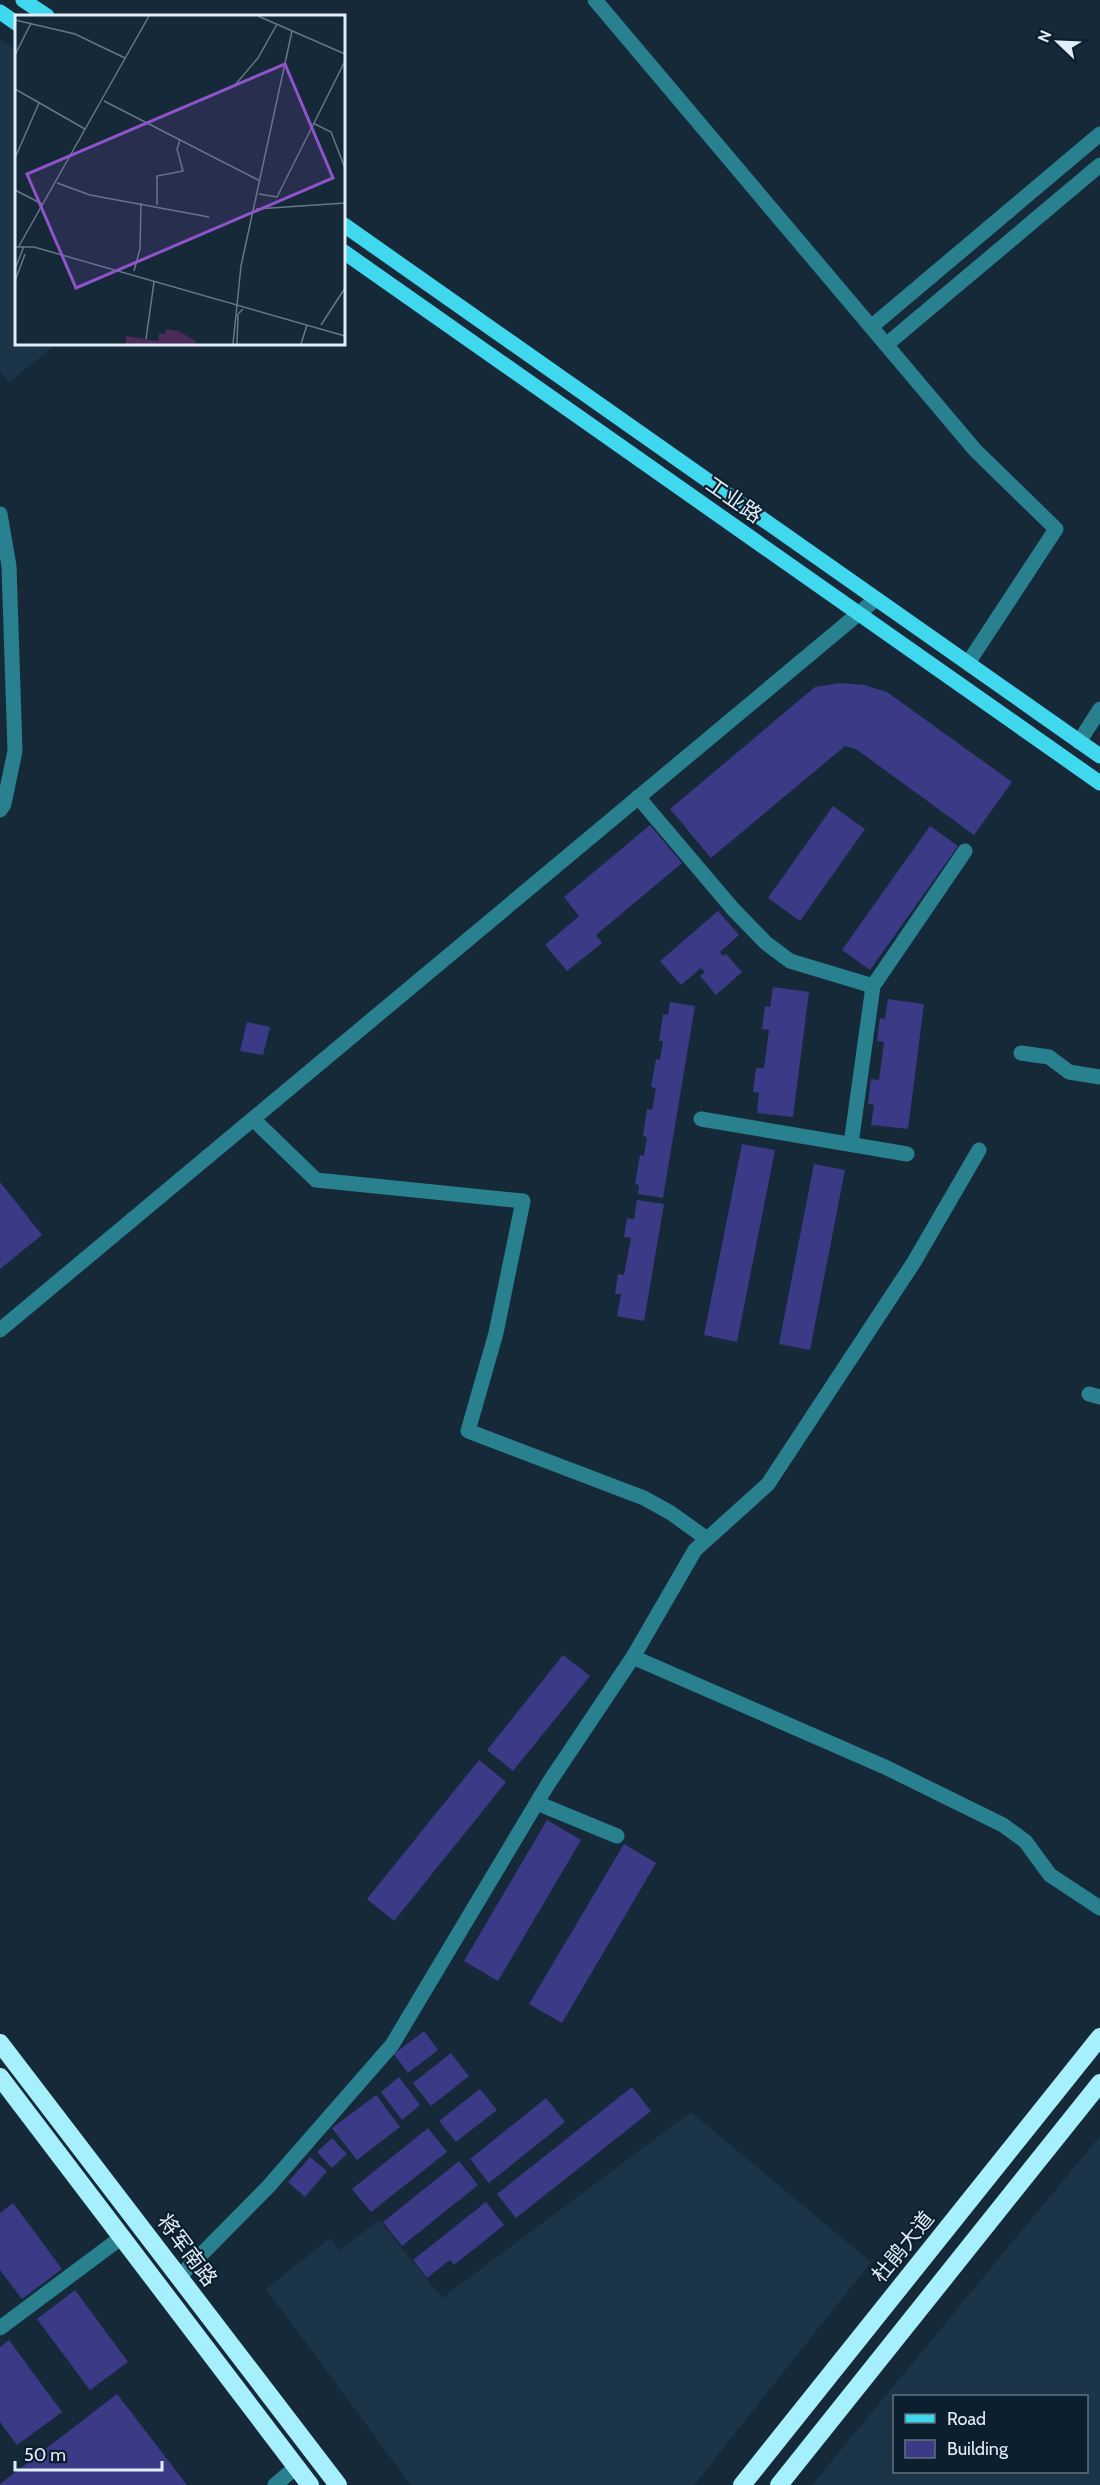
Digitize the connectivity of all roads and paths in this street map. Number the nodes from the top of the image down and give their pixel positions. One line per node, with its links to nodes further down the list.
1 (23, 0): 4 (main road)
2 (595, 0): 10 (street)
3 (0, 12): 5 (main road)
4 (46, 15)
5 (15, 22)
6 (1100, 134): 10 (street)
7 (1100, 165): 11 (street)
8 (345, 226): 13 (main road, 工业路)
9 (345, 253): 14 (main road, 工业路)
10 (871, 327): 11 (street)
11 (886, 345): 15 (street)
12 (0, 514): 21 (street)
13 (876, 599): 14 (street); 15 (main road, 工业路)
14 (858, 613): 19 (main road, 工业路); 20 (street)
15 (968, 663): 17 (main road, 工业路)
16 (1100, 708): 17 (street)
17 (1080, 742): 18 (main road, 工业路)
18 (1100, 756)
19 (1100, 783)
20 (638, 797): 23 (street); 26 (street)
21 (2, 807)
22 (965, 851): 23 (street)
23 (873, 986): 28 (street)
24 (1021, 1053): 25 (street)
25 (1100, 1077)
26 (253, 1119): 31 (street); 32 (street)
27 (702, 1119): 28 (street)
28 (851, 1144): 30 (street)
29 (979, 1150): 32 (street)
30 (907, 1154)
31 (0, 1330)
32 (707, 1539): 33 (street)
33 (633, 1657): 34 (street); 36 (street)
34 (537, 1803): 35 (street); 42 (street)
35 (617, 1836)
36 (1100, 1908)
37 (1100, 2037): 48 (highway, 杜鹃大道)
38 (0, 2043): 42 (highway, 将军南路)
39 (0, 2077): 41 (highway, 将军南路)
40 (1100, 2083): 49 (highway)
41 (122, 2236): 43 (street); 44 (highway, 将军南路)
42 (179, 2277): 47 (highway, 将军南路)
43 (0, 2328)
44 (296, 2467): 45 (street); 46 (highway, 将军南路)
45 (275, 2485)
46 (310, 2485)
47 (338, 2485)
48 (742, 2485)
49 (779, 2485)

